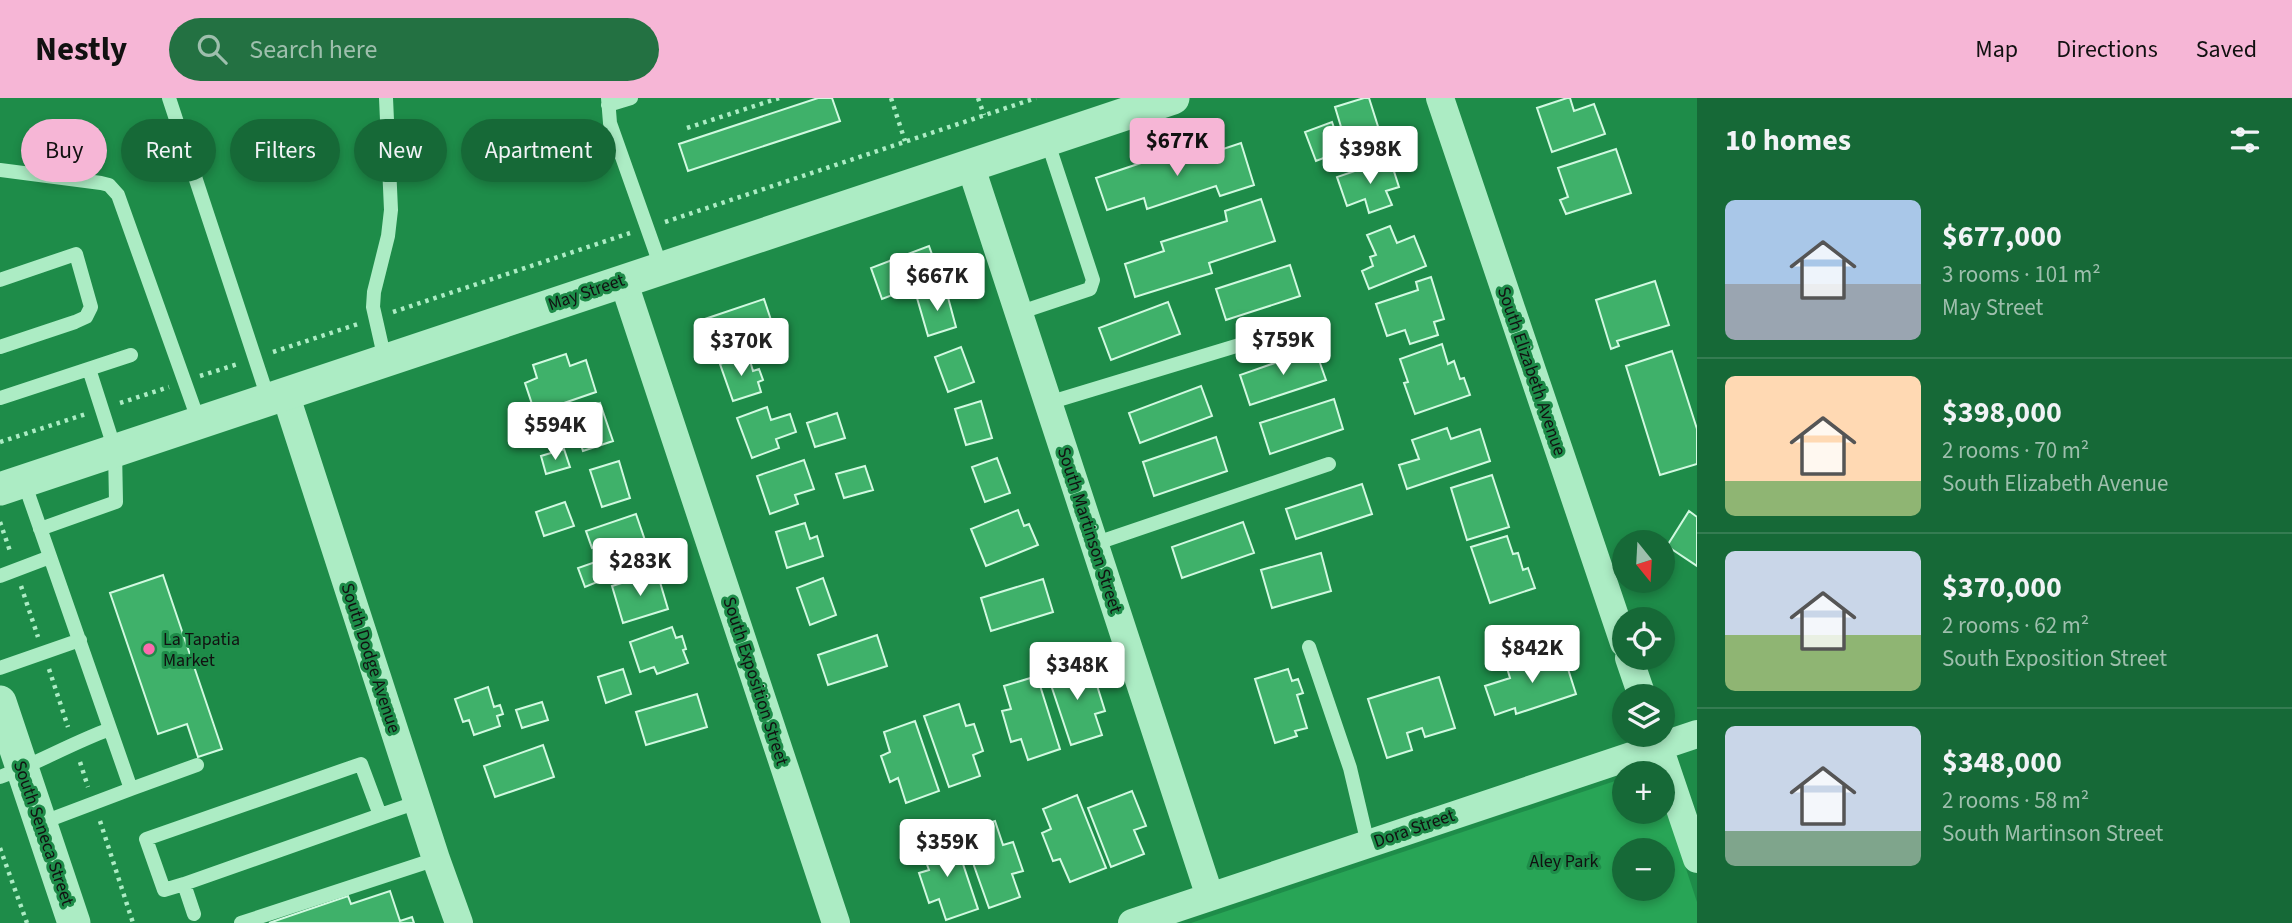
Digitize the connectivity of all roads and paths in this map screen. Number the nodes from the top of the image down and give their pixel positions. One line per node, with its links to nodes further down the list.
1 (169, 98): 26 (lane)
2 (386, 98): 22 (lane)
3 (631, 98): 10 (lane)
4 (779, 98): 12 (path)
5 (891, 98): 14 (path)
6 (978, 98): 11 (path)
7 (1036, 98): 11 (path)
8 (1173, 98): 13 (street, May Street)
9 (1440, 98): 45 (street, South Elizabeth Avenue)
10 (608, 102): 17 (lane)
11 (984, 115): 14 (path)
12 (687, 128)
13 (1047, 140): 15 (street, May Street); 21 (lane)
14 (905, 141): 17 (path)
15 (970, 164): 18 (street, May Street); 21 (street, South Martinson Street)
16 (0, 170): 29 (lane)
17 (647, 228): 18 (lane); 22 (path)
18 (661, 267): 20 (street, May Street)
19 (0, 280): 24 (lane)
20 (623, 280): 27 (street, May Street); 76 (street, South Exposition Street)
21 (1018, 313): 32 (street, South Martinson Street)
22 (375, 318): 26 (path); 27 (lane)
23 (1293, 329): 32 (lane)
24 (0, 347)
25 (131, 355): 28 (lane)
26 (255, 358): 29 (path); 30 (lane)
27 (385, 359): 30 (street, May Street)
28 (89, 369): 31 (lane); 33 (lane)
29 (184, 382): 33 (path); 34 (lane)
30 (277, 396): 34 (street, May Street); 60 (street, South Dodge Avenue)
31 (0, 398)
32 (1048, 403): 41 (street, South Martinson Street)
33 (102, 409): 35 (path); 36 (lane)
34 (199, 422): 36 (street, May Street)
35 (0, 442)
36 (115, 450): 38 (street, May Street); 40 (lane)
37 (1329, 464): 41 (lane)
38 (12, 485): 40 (lane)
39 (0, 522): 43 (path)
40 (40, 529): 42 (lane)
41 (1094, 544): 69 (street, South Martinson Street)
42 (50, 557): 43 (lane); 46 (lane)
43 (16, 570): 44 (lane); 48 (path)
44 (0, 576)
45 (1612, 607)
46 (80, 640): 48 (lane); 51 (lane)
47 (1309, 648): 64 (lane)
48 (43, 652): 49 (lane); 54 (path)
49 (0, 668)
50 (0, 702): 58 (street, South Seneca Street)
51 (110, 729): 54 (lane); 59 (lane)
52 (1697, 734): 53 (street, Dora Street)
53 (1675, 738)
54 (74, 743): 58 (lane); 61 (path)
55 (1640, 747): 64 (street, Dora Street)
56 (1659, 747): 67 (street)
57 (197, 765): 59 (lane)
58 (11, 773): 63 (street, South Seneca Street)
59 (131, 789): 61 (lane)
60 (418, 802): 62 (lane); 66 (street, South Dodge Avenue)
61 (93, 803): 63 (lane); 73 (path)
62 (380, 815): 68 (lane); 68 (lane)
63 (41, 823): 72 (street, South Seneca Street)
64 (1368, 844): 69 (street, Dora Street)
65 (0, 848): 71 (path)
66 (436, 859): 74 (lane); 75 (street, South Dodge Avenue)
67 (1697, 859)
68 (184, 884): 70 (lane)
69 (1210, 897): 77 (street, Dora Street)
70 (194, 914)
71 (27, 923)
72 (74, 923)
73 (133, 923)
74 (241, 923)
75 (459, 923)
76 (836, 923)
77 (1132, 923)

